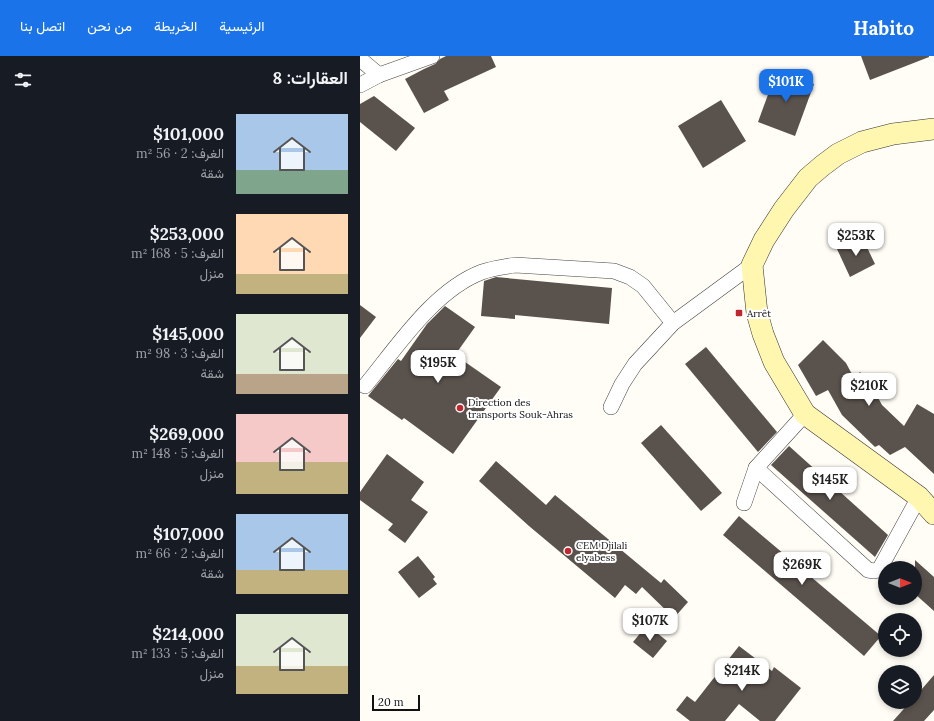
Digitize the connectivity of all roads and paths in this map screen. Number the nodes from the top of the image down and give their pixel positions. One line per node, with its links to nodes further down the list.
1 (432, 56): 3 (street)
2 (360, 59): 3 (street)
3 (379, 75): 4 (street)
4 (360, 85)
5 (934, 129): 6 (street)
6 (752, 265): 7 (street); 10 (street)
7 (673, 323): 8 (street); 9 (street)
8 (365, 386)
9 (611, 407)
10 (805, 414): 11 (street); 12 (street)
11 (756, 468): 12 (street); 13 (street)
12 (919, 497): 14 (street)
13 (744, 503)
14 (934, 514)

